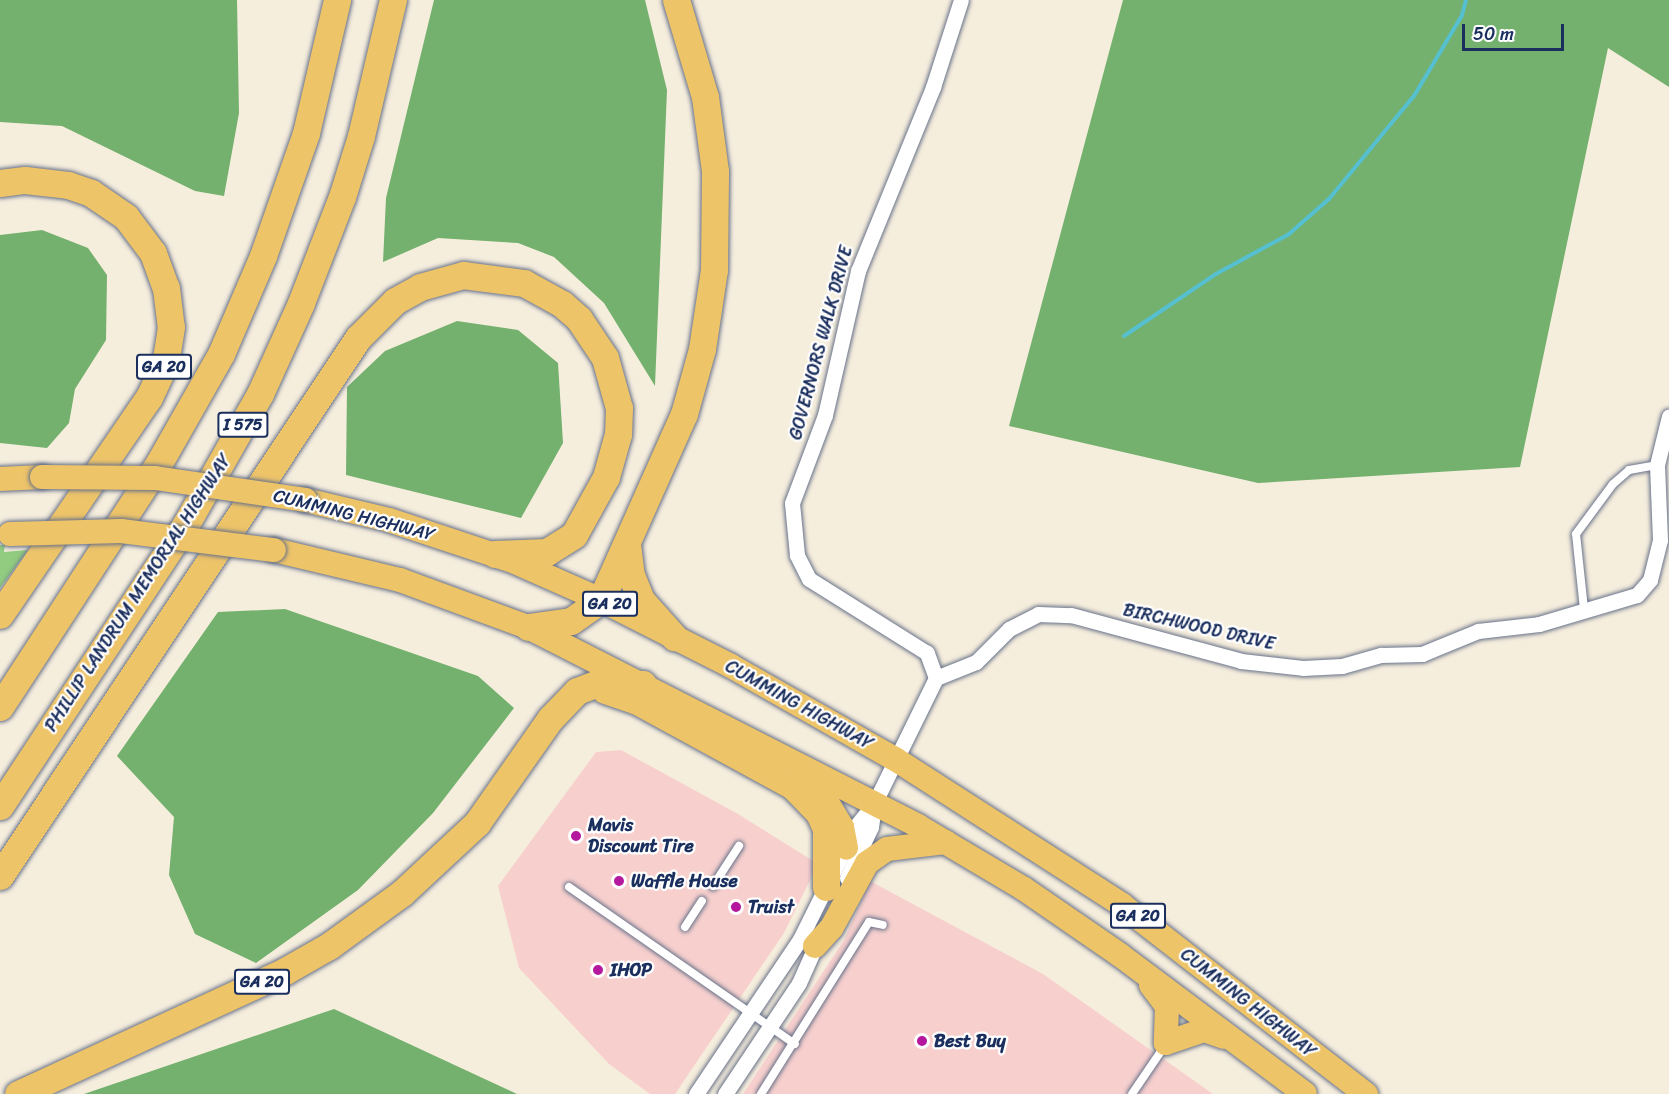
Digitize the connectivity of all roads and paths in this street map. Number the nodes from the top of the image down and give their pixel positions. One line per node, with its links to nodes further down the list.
1 (337, 0): 19 (highway, I 575)
2 (393, 0): 24 (highway, PHILLIP LANDRUM MEMORIAL HIGHWAY / I 575)
3 (676, 0): 10 (highway)
4 (961, 0): 17 (street, GOVERNORS WALK DRIVE)
5 (0, 183): 14 (highway, GA 20)
6 (1669, 416): 7 (street, BIRCHWOOD DRIVE)
7 (1658, 465): 13 (lane); 13 (street, BIRCHWOOD DRIVE)
8 (0, 480): 11 (main road, CUMMING HIGHWAY / GA 20, bridge)
9 (5, 534): 15 (main road, CUMMING HIGHWAY, bridge)
10 (627, 544): 12 (highway); 16 (highway)
11 (495, 554): 12 (main road, CUMMING HIGHWAY / GA 20); 28 (highway)
12 (601, 600): 15 (highway); 16 (main road, CUMMING HIGHWAY / GA 20)
13 (1584, 609): 17 (street, BIRCHWOOD DRIVE)
14 (0, 615)
15 (528, 627): 18 (main road, CUMMING HIGHWAY)
16 (674, 637): 20 (main road, CUMMING HIGHWAY / GA 20)
17 (936, 678): 20 (street)
18 (643, 684): 21 (main road, CUMMING HIGHWAY / GA 20); 22 (highway, GA 20)
19 (0, 707)
20 (895, 759): 23 (street); 48 (main road, CUMMING HIGHWAY / GA 20)
21 (798, 765): 23 (main road, CUMMING HIGHWAY / GA 20); 27 (main road)
22 (521, 766): 31 (highway); 42 (highway, GA 20)
23 (874, 804): 25 (main road, CUMMING HIGHWAY / GA 20); 27 (street); 35 (street)
24 (0, 806)
25 (946, 842): 35 (main road); 36 (main road, CUMMING HIGHWAY / GA 20)
26 (739, 846): 29 (lane)
27 (846, 848): 31 (street)
28 (0, 876)
29 (713, 885)
30 (569, 887): 37 (lane)
31 (826, 887): 37 (street)
32 (702, 901): 34 (lane)
33 (884, 925): 41 (lane)
34 (685, 927)
35 (815, 946): 38 (street)
36 (1120, 955): 39 (main road, CUMMING HIGHWAY / GA 20); 40 (main road)
37 (752, 1014): 38 (lane); 43 (street)
38 (770, 1026): 41 (lane); 44 (street)
39 (1229, 1038): 40 (main road); 47 (main road, CUMMING HIGHWAY / GA 20)
40 (1166, 1043): 46 (lane)
41 (795, 1044): 45 (lane)
42 (18, 1094)
43 (696, 1094)
44 (725, 1094)
45 (761, 1094)
46 (1132, 1094)
47 (1305, 1094)
48 (1366, 1094)

